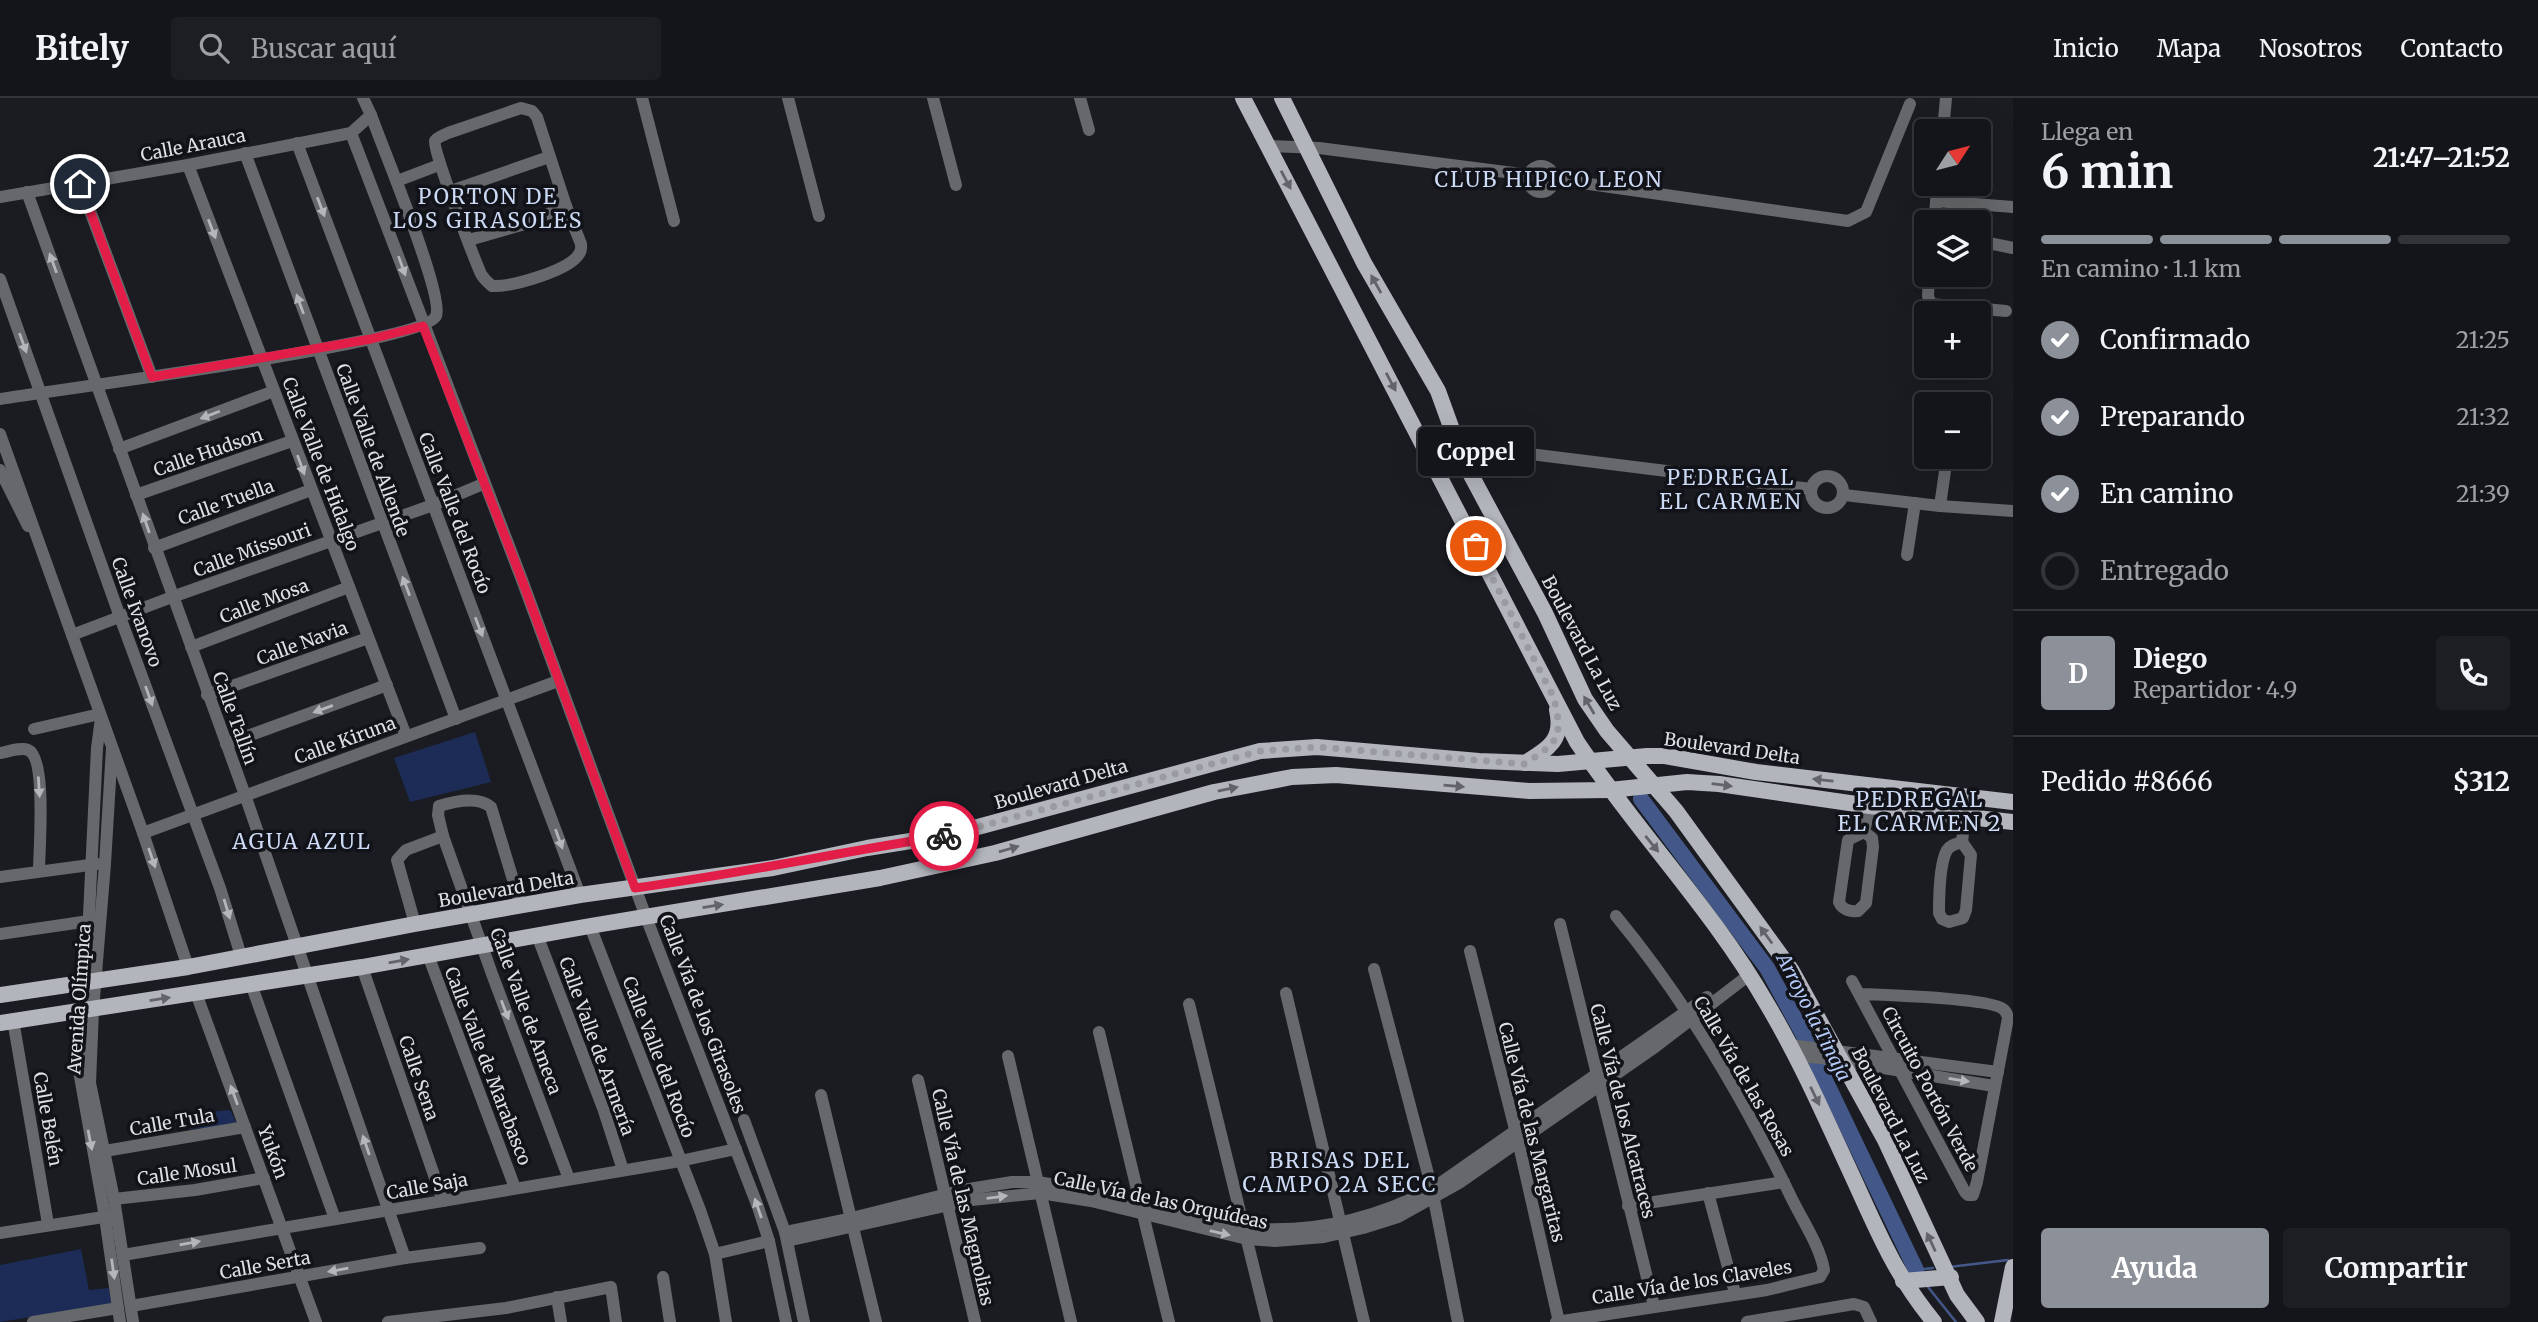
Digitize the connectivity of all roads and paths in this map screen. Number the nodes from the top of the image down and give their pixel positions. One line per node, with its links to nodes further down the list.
1 (363, 98): 10 (street)
2 (642, 98): 33 (street)
3 (788, 98): 32 (street)
4 (933, 98): 23 (street)
5 (1080, 98): 12 (street)
6 (1243, 98): 15 (main road)
7 (1282, 98): 16 (main road, Boulevard La Luz)
8 (1945, 98): 11 (street)
9 (1910, 104): 16 (street)
10 (371, 115): 13 (street); 21 (street)
11 (1943, 119)
12 (1089, 130)
13 (351, 133): 14 (street, Calle Arauca); 40 (street, Calle Vía de los Girasoles, one-way to 40)
14 (297, 143): 17 (street, Calle Arauca); 41 (street, Calle Valle del Rocío, one-way to 41)
15 (1268, 146): 16 (street); 51 (main road, one-way to 51)
16 (1305, 147): 52 (main road, Boulevard La Luz, one-way to 16)
17 (245, 153): 19 (street, Calle Arauca); 42 (street, Calle Valle de Allende, one-way to 17)
18 (549, 157): 20 (street); 24 (street); 29 (street)
19 (188, 165): 22 (street, Calle Arauca); 43 (street, Calle Valle de Hidalgo, one-way to 43)
20 (439, 165): 21 (street); 24 (street)
21 (397, 181): 40 (street)
22 (80, 184): 25 (street, Calle Arauca); 44 (street)
23 (956, 186)
24 (451, 191): 34 (street)
25 (27, 192): 27 (street, Calle Arauca); 45 (street, Calle Tallín, one-way to 25)
26 (1937, 196): 28 (street)
27 (0, 197)
28 (1936, 201): 30 (street); 31 (street)
29 (566, 206): 34 (street); 34 (street)
30 (2013, 207)
31 (1935, 210)
32 (819, 216)
33 (674, 221)
34 (469, 240)
35 (1991, 243): 36 (street)
36 (2013, 248)
37 (0, 279): 47 (street, Calle Ivanovo, one-way to 47)
38 (1928, 287): 39 (street)
39 (2006, 311)
40 (423, 326): 41 (street); 56 (street, Calle Vía de los Girasoles)
41 (371, 339): 42 (street); 62 (street, Calle Valle del Rocío)
42 (317, 349): 43 (street); 65 (street, Calle Valle de Allende)
43 (262, 358): 44 (street); 46 (street, Calle Valle de Hidalgo)
44 (152, 377): 45 (street)
45 (97, 384): 47 (street); 53 (street, Calle Tallín)
46 (274, 391): 50 (street, Calle Valle de Hidalgo); 53 (street, one-way to 53)
47 (41, 392): 48 (street); 72 (street, Calle Ivanovo)
48 (0, 399)
49 (0, 434): 67 (street, Avenida Olímpica)
50 (292, 441): 58 (street, Calle Valle de Hidalgo, one-way to 58); 59 (street, Calle Hudson)
51 (1424, 444): 52 (street); 79 (main road)
52 (1457, 445): 57 (street); 88 (main road, Boulevard La Luz, one-way to 52)
53 (119, 449): 59 (street, Calle Tallín)
54 (1945, 469): 63 (street)
55 (0, 470): 67 (street, Avenida Olímpica)
56 (484, 484): 62 (street, Calle Missouri); 76 (street, Calle Vía de los Girasoles)
57 (1811, 489): 60 (street); 60 (street)
58 (311, 490): 66 (street, Calle Valle de Hidalgo); 68 (street, Calle Tuella)
59 (136, 495): 68 (street, Calle Tallín, one-way to 59)
60 (1844, 495): 61 (street)
61 (1914, 503): 63 (street); 69 (street)
62 (433, 505): 65 (street, Calle Missouri); 80 (street, Calle Valle del Rocío, one-way to 80)
63 (1940, 506): 64 (street)
64 (2013, 511)
65 (382, 523): 66 (street, Calle Missouri); 82 (street, Calle Valle de Allende, one-way to 65)
66 (331, 540): 70 (street, Calle Valle de Hidalgo); 71 (street, Calle Missouri)
67 (38, 544): 73 (street, Avenida Olímpica)
68 (154, 548): 71 (street, Calle Tallín)
69 (1907, 555)
70 (349, 587): 74 (street, Calle Valle de Hidalgo); 75 (street, Calle Mosa)
71 (172, 597): 72 (street, Calle Missouri); 75 (street, Calle Tallín)
72 (120, 617): 73 (street, Calle Missouri); 104 (street, Calle Ivanovo, one-way to 104)
73 (72, 635): 81 (street, Avenida Olímpica)
74 (368, 638): 77 (street, Calle Valle de Hidalgo); 78 (street, Calle Navia)
75 (191, 647): 78 (street, Calle Tallín)
76 (558, 681): 80 (street, Calle Kiruna); 117 (street, Calle Vía de los Girasoles)
77 (387, 685): 84 (street, Calle Valle de Hidalgo); 85 (street, one-way to 85)
78 (208, 695): 85 (street, Calle Tallín)
79 (1554, 698): 89 (main road); 90 (main road)
80 (506, 700): 82 (street, Calle Kiruna); 118 (street, Calle Valle del Rocío, one-way to 118)
81 (101, 716): 83 (street); 86 (street, Avenida Olímpica); 113 (street, Avenida Olímpica)
82 (456, 719): 84 (street, Calle Kiruna)
83 (34, 729)
84 (406, 736): 95 (street, Calle Kiruna)
85 (226, 744): 95 (street, Calle Tallín)
86 (112, 748): 97 (street); 98 (street, Avenida Olímpica)
87 (0, 753): 115 (street, one-way to 115)
88 (1632, 758): 89 (main road, Boulevard Delta); 92 (main road, Boulevard La Luz); 93 (main road, Boulevard Delta, one-way to 88)
89 (1591, 763): 90 (main road, Boulevard Delta); 94 (main road)
90 (1524, 764): 96 (main road, Boulevard Delta)
91 (1687, 782): 92 (main road); 100 (main road, one-way to 100); 103 (main road)
92 (1654, 785): 94 (main road); 103 (main road, Boulevard La Luz)
93 (1890, 787): 99 (main road, Boulevard Delta); 102 (main road)
94 (1610, 790): 106 (main road, one-way to 94); 137 (main road, one-way to 137)
95 (245, 794): 104 (street, Calle Kiruna); 130 (street, Calle Tallín)
96 (1101, 794): 101 (main road, Boulevard Delta); 106 (main road)
97 (130, 797): 98 (street); 109 (street)
98 (109, 799): 114 (street, Avenida Olímpica)
99 (2013, 802)
100 (1870, 806): 102 (main road); 108 (street)
101 (1053, 807): 111 (main road); 117 (main road, Boulevard Delta)
102 (1888, 808): 105 (main road)
103 (1676, 811): 152 (main road, Boulevard La Luz, one-way to 103)
104 (192, 813): 109 (street, Calle Kiruna); 133 (street, Calle Ivanovo, one-way to 133)
105 (1965, 816): 107 (main road); 112 (street)
106 (1106, 822): 111 (main road)
107 (2013, 822)
108 (1864, 832): 108 (street)
109 (143, 833): 134 (street, one-way to 134)
110 (443, 835): 119 (street, Calle Valle de Ameca); 120 (street, Calle Valle de Ameca); 124 (street)
111 (1055, 836): 122 (main road, one-way to 111)
112 (1962, 842): 112 (street)
113 (92, 864): 114 (street); 115 (street); 123 (street, Avenida Olímpica)
114 (105, 864): 139 (street, Avenida Olímpica)
115 (38, 871): 116 (street)
116 (0, 877)
117 (635, 888): 118 (main road, Boulevard Delta); 122 (street, Calle Vía de los Girasoles)
118 (580, 895): 119 (main road, Boulevard Delta)
119 (521, 906): 120 (main road, Boulevard Delta)
120 (472, 915): 124 (main road, Boulevard Delta); 129 (street, Calle Valle de Ameca)
121 (1616, 916): 148 (street, Calle Vía de las Rosas)
122 (646, 917): 126 (main road); 164 (street, Calle Vía de los Girasoles)
123 (89, 921): 127 (street); 139 (street, Avenida Olímpica)
124 (415, 924): 130 (main road, Boulevard Delta)
125 (1560, 924): 157 (street, Calle Vía de los Alcatraces)
126 (590, 926): 128 (main road); 166 (street, Calle Valle del Rocío)
127 (0, 934)
128 (537, 935): 129 (main road); 167 (street, Calle Valle de Armería)
129 (483, 945): 132 (main road); 169 (street, Calle Valle de Ameca, one-way to 169)
130 (297, 946): 133 (main road, Boulevard Delta); 138 (street, Calle Tallín)
131 (1470, 951): 163 (street, Calle Vía de las Margaritas)
132 (428, 955): 135 (main road, one-way to 132); 171 (street, Calle Valle de Marabasco)
133 (241, 956): 134 (main road, Boulevard Delta)
134 (188, 967): 139 (main road, Boulevard Delta)
135 (362, 967): 138 (main road); 176 (street, Calle Sena)
136 (1374, 969): 174 (street)
137 (1747, 972): 148 (street, Calle Vía de las Orquídeas); 151 (main road)
138 (307, 975): 141 (main road); 180 (street, Calle Tallín, one-way to 138)
139 (91, 981): 145 (main road, Boulevard Delta); 147 (street, Avenida Olímpica)
140 (1852, 981): 144 (street, Circuito Portón Verde)
141 (251, 984): 142 (main road); 182 (street)
142 (196, 993): 147 (main road, one-way to 142); 162 (street, Yukón, one-way to 142)
143 (1286, 993): 186 (street)
144 (1860, 994): 154 (street, Circuito Portón Verde); 156 (street, Circuito Portón Verde)
145 (0, 995)
146 (1189, 1004): 188 (street)
147 (82, 1014): 149 (main road); 165 (street, Avenida Olímpica); 181 (street, Avenida Olímpica, one-way to 181)
148 (1690, 1015): 157 (street, Calle Vía de las Orquídeas); 170 (street, Calle Vía de las Rosas)
149 (7, 1022): 184 (street, Calle Belén)
150 (1099, 1032): 179 (street)
151 (1798, 1051): 152 (street); 200 (main road, one-way to 200)
152 (1830, 1055): 154 (street); 155 (street); 199 (main road, Boulevard La Luz, one-way to 152)
153 (1008, 1056): 172 (street)
154 (1895, 1057): 155 (street, Circuito Portón Verde); 156 (street)
155 (1902, 1071): 159 (street, one-way to 159); 159 (street, Circuito Portón Verde)
156 (1998, 1072): 159 (street, Circuito Portón Verde)
157 (1597, 1079): 163 (street, Calle Vía de las Orquídeas); 178 (street, Calle Vía de los Alcatraces)
158 (918, 1080): 177 (street, Calle Vía de las Magnolias)
159 (1994, 1086)
160 (821, 1096): 183 (street)
161 (744, 1120): 189 (street)
162 (245, 1127): 165 (street, Calle Tula); 168 (street, Yukón)
163 (1517, 1136): 174 (street, Calle Vía de las Orquídeas); 227 (street, Calle Vía de las Margaritas)
164 (736, 1149): 166 (street, Calle Saja); 190 (street, Calle Vía de los Girasoles, one-way to 164)
165 (106, 1151): 175 (street, Avenida Olímpica)
166 (680, 1161): 167 (street, Calle Saja); 192 (street, Calle Valle del Rocío)
167 (623, 1170): 169 (street, Calle Saja)
168 (264, 1178): 175 (street, Calle Mosul); 185 (street, Yukón)
169 (569, 1179): 171 (street, Calle Saja)
170 (1784, 1182): 173 (street); 195 (street, Calle Vía de las Rosas)
171 (516, 1188): 176 (street, Calle Saja)
172 (1039, 1188): 177 (street, Calle Vía de las Orquídeas); 179 (street, Calle Vía de las Orquídeas); 222 (street)
173 (1708, 1193): 178 (street); 201 (street)
174 (1433, 1194): 186 (street, Calle Vía de las Orquídeas); 226 (street)
175 (114, 1199): 181 (street, Avenida Olímpica)
176 (443, 1200): 180 (street, Calle Saja)
177 (945, 1200): 183 (street, Calle Vía de las Orquídeas); 221 (street, Calle Vía de las Magnolias)
178 (1628, 1206): 203 (street, Calle Vía de los Alcatraces)
179 (1140, 1208): 188 (street, Calle Vía de las Orquídeas); 223 (street)
180 (389, 1210): 182 (street, Calle Saja); 194 (street, Calle Tallín)
181 (111, 1216): 184 (street); 193 (street, Avenida Olímpica); 204 (street, Avenida Olímpica, one-way to 204)
182 (335, 1219): 185 (street, Calle Saja)
183 (853, 1223): 189 (street, Calle Vía de las Orquídeas); 220 (street)
184 (48, 1224): 187 (street)
185 (282, 1228): 193 (street, Calle Saja, one-way to 185); 197 (street, Yukón)
186 (1342, 1228): 188 (street, Calle Vía de las Orquídeas); 225 (street)
187 (0, 1233)
188 (1245, 1233): 224 (street)
189 (786, 1237): 219 (street)
190 (769, 1241): 192 (street); 218 (street, Calle Vía de los Girasoles)
191 (481, 1248): 194 (street, Calle Serta)
192 (715, 1254): 217 (street, Calle Valle del Rocío)
193 (123, 1255): 204 (street, Avenida Olímpica)
194 (405, 1258): 197 (street, Calle Serta, one-way to 197)
195 (1823, 1265): 201 (street, Calle Vía de los Claveles)
196 (2013, 1266): 232 (main road)
197 (300, 1277): 204 (street, Calle Serta); 212 (street, Yukón)
198 (663, 1277): 216 (street)
199 (1951, 1277): 200 (main road); 231 (main road, Boulevard La Luz)
200 (1903, 1282): 230 (main road)
201 (1735, 1293): 203 (street, Calle Vía de los Claveles)
202 (557, 1297): 205 (street); 214 (street); 215 (street)
203 (1654, 1306): 227 (street, Calle Vía de los Claveles)
204 (125, 1307): 209 (street, Calle Serta); 210 (street, Avenida Olímpica); 211 (street, Avenida Olímpica)
205 (506, 1308): 207 (street); 213 (street)
206 (2013, 1313): 233 (main road)
207 (452, 1318): 208 (street)
208 (395, 1321)
209 (33, 1322)
210 (120, 1322)
211 (133, 1322)
212 (316, 1322)
213 (508, 1322)
214 (561, 1322)
215 (617, 1322)
216 (670, 1322)
217 (726, 1322)
218 (786, 1322)
219 (804, 1322)
220 (876, 1322)
221 (975, 1322)
222 (1071, 1322)
223 (1169, 1322)
224 (1267, 1322)
225 (1364, 1322)
226 (1458, 1322)
227 (1557, 1322)
228 (1747, 1322): 229 (street)
229 (1871, 1322)
230 (1934, 1322)
231 (1977, 1322)
232 (2002, 1322)
233 (2011, 1322)

